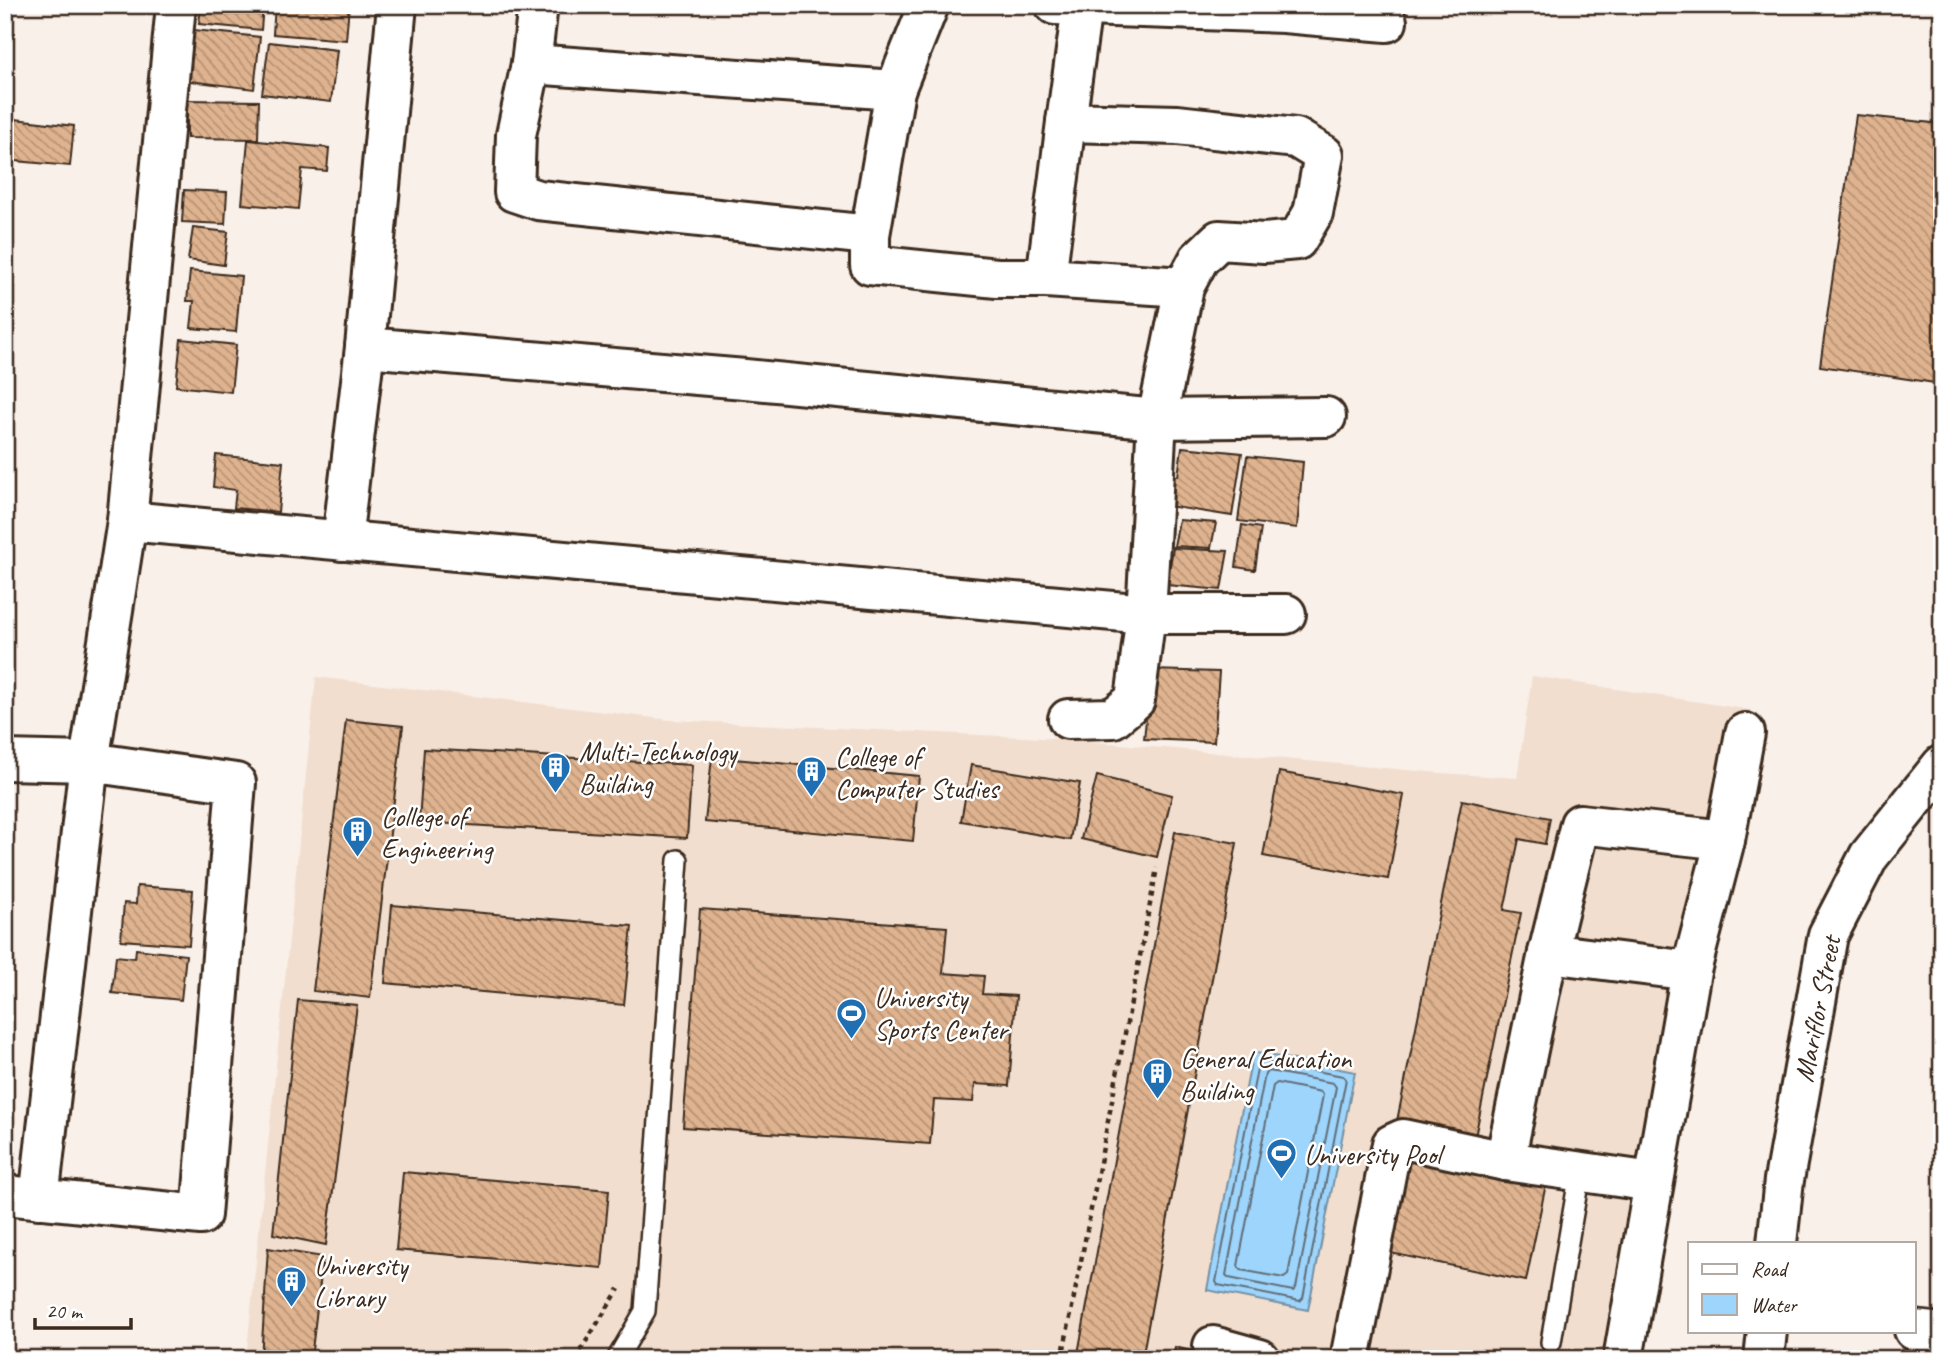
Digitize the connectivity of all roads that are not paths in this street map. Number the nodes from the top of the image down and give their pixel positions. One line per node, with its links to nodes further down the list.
1 (177, 5): 16 (street)
2 (397, 5): 13 (street)
3 (538, 5): 7 (street)
4 (929, 5): 8 (street)
5 (1068, 6): 6 (street); 9 (street)
6 (1387, 22)
7 (531, 64): 8 (street); 10 (street)
8 (895, 90): 10 (street)
9 (1066, 122): 11 (street); 12 (street)
10 (870, 234): 11 (street)
11 (1046, 278): 12 (street)
12 (1184, 287): 15 (street)
13 (365, 347): 15 (street); 17 (street)
14 (1326, 417): 15 (street)
15 (1157, 419): 18 (street)
16 (127, 521): 17 (street); 23 (street)
17 (342, 541): 18 (street)
18 (1146, 614): 19 (street); 20 (street)
19 (1286, 614)
20 (1068, 719)
21 (1745, 733): 25 (street)
22 (5, 760): 23 (street)
23 (89, 762): 32 (street); 32 (street)
24 (1942, 765): 33 (street, Mariflor Street)
25 (1725, 840): 27 (street); 28 (street)
26 (678, 860): 39 (lane)
27 (1548, 953): 28 (street); 29 (street)
28 (1691, 971): 31 (street)
29 (1505, 1161): 30 (street); 41 (street)
30 (1580, 1172): 31 (street); 37 (lane)
31 (1653, 1182): 42 (street)
32 (22, 1197)
33 (1777, 1242)
34 (1916, 1329): 36 (street)
35 (1767, 1332): 43 (street)
36 (1942, 1333)
37 (1550, 1342)
38 (1213, 1346): 40 (street)
39 (617, 1359)
40 (1260, 1359)
41 (1350, 1359)
42 (1623, 1359)
43 (1764, 1359)

